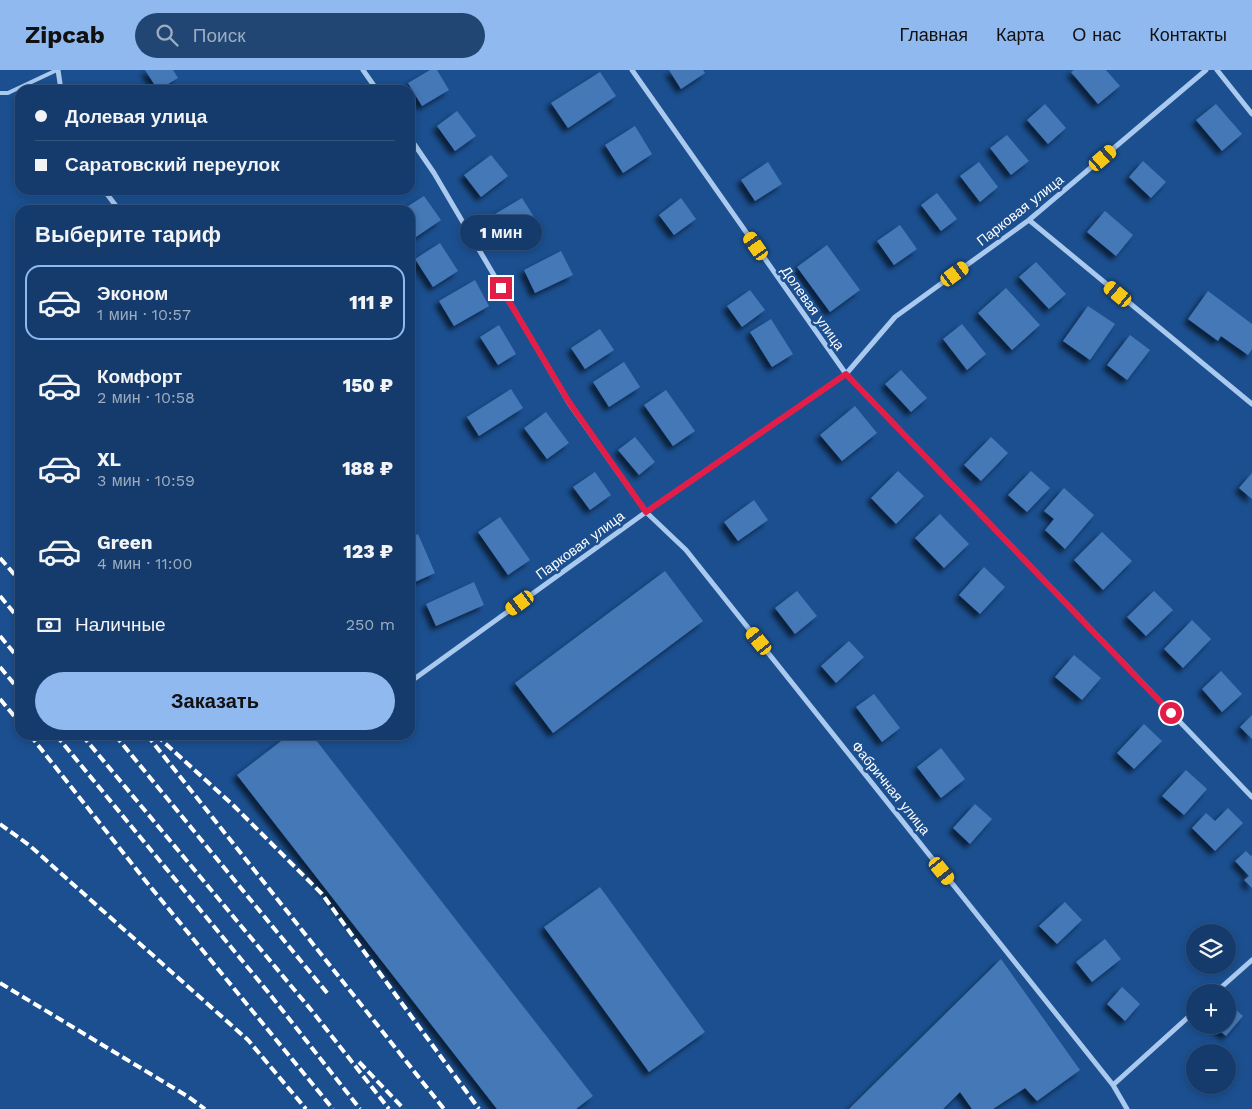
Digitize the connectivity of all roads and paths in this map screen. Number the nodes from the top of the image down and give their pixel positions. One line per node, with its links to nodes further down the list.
1 (58, 70): 6 (lane); 7 (street)
2 (363, 70): 8 (street)
3 (632, 70): 14 (street, Долевая улица)
4 (1206, 70): 13 (street, Парковая улица)
5 (1217, 70): 11 (street)
6 (25, 85)
7 (60, 85)
8 (374, 85)
9 (15, 90): 10 (lane)
10 (0, 93)
11 (1252, 114)
12 (415, 145): 16 (street, Фабричная улица)
13 (1029, 220): 14 (street, Парковая улица); 15 (street)
14 (846, 374): 16 (street, Парковая улица); 18 (street, Долевая улица)
15 (1252, 404)
16 (646, 512): 17 (street, Парковая улица); 22 (street, Фабричная улица)
17 (415, 678)
18 (1252, 797)
19 (1252, 960): 20 (street)
20 (1225, 984)
21 (1186, 1019): 22 (street)
22 (1113, 1085): 23 (street, Фабричная улица)
23 (1127, 1109)

